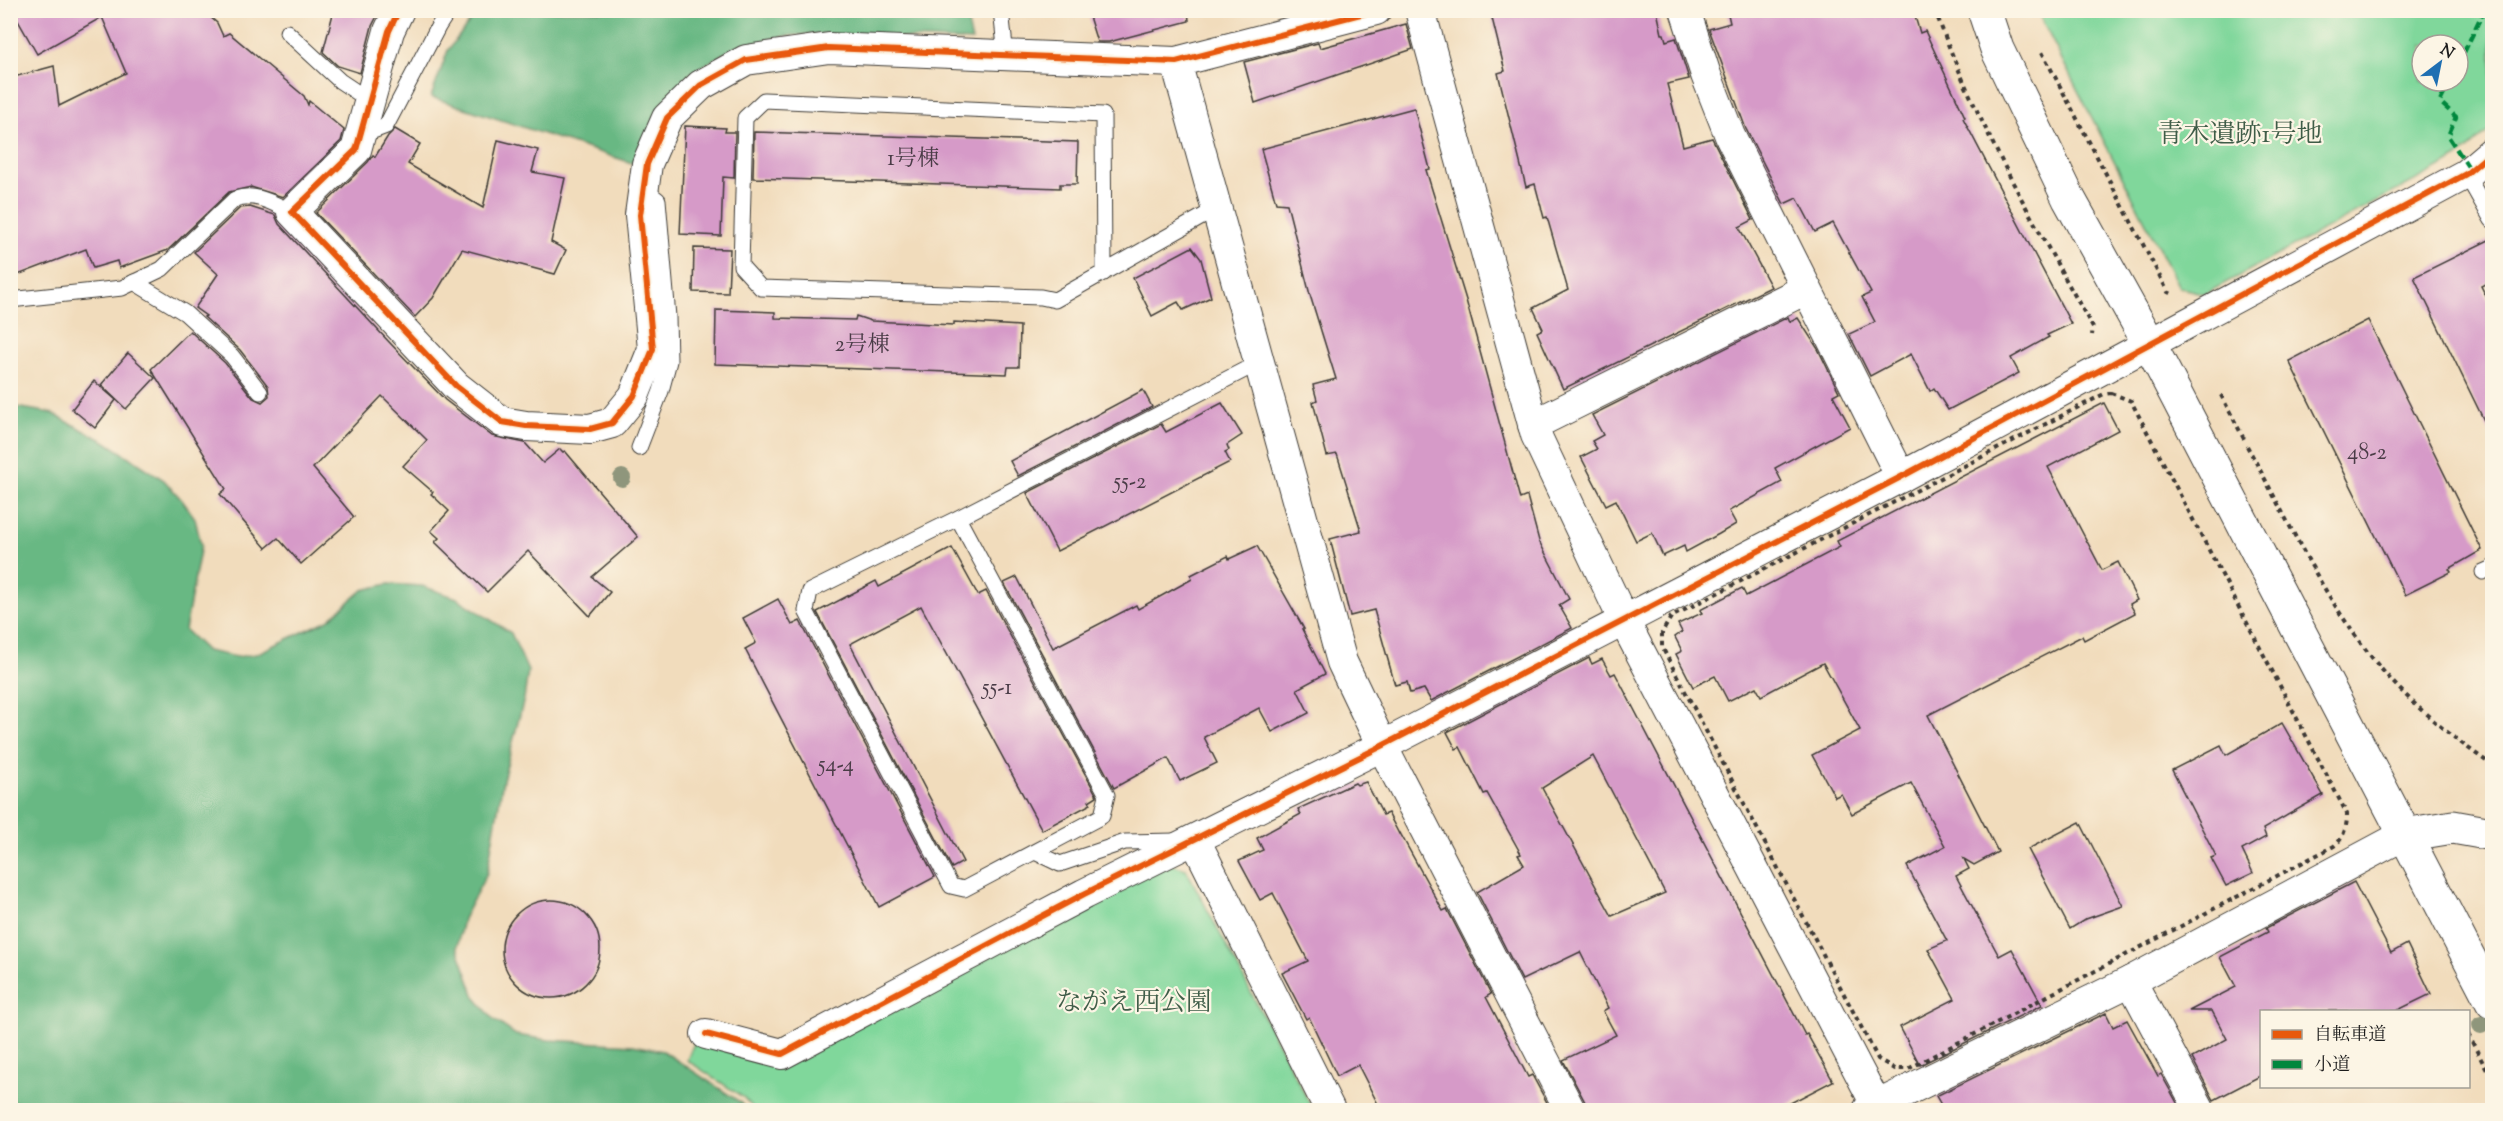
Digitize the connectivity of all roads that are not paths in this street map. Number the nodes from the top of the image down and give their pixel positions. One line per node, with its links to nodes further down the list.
1 (399, 10): 11 (street)
2 (449, 10): 12 (lane)
3 (1001, 10): 9 (lane)
4 (1376, 10): 10 (street)
5 (1420, 10): 26 (street)
6 (1685, 10): 21 (street)
7 (1984, 10): 23 (street)
8 (287, 32): 11 (lane)
9 (1006, 56): 10 (street); 15 (street)
10 (1176, 62): 16 (street)
11 (370, 101): 12 (street)
12 (360, 136): 17 (street)
13 (2493, 152): 14 (street)
14 (2466, 174): 18 (lane); 23 (street)
15 (644, 189): 17 (street); 27 (lane)
16 (1216, 209): 19 (lane); 24 (street)
17 (292, 212): 20 (lane)
18 (2493, 220)
19 (1104, 273): 19 (lane)
20 (134, 282): 22 (lane); 25 (lane)
21 (1806, 289): 26 (street); 28 (street)
22 (10, 300)
23 (2149, 343): 28 (street); 33 (street)
24 (1258, 363): 29 (lane); 31 (street)
25 (260, 392)
26 (1533, 425): 30 (street)
27 (639, 448)
28 (1901, 477): 30 (street)
29 (958, 518): 35 (lane); 35 (lane)
30 (1624, 621): 31 (street); 39 (street)
31 (1382, 746): 34 (street); 41 (street)
32 (2493, 834): 33 (street)
33 (2404, 835): 36 (street); 37 (street)
34 (1195, 840): 35 (lane); 38 (street); 40 (street)
35 (1035, 852)
36 (2131, 981): 39 (street); 42 (street)
37 (2493, 1002)
38 (706, 1034)
39 (1875, 1109)
40 (1330, 1110)
41 (1570, 1110)
42 (2199, 1110)

